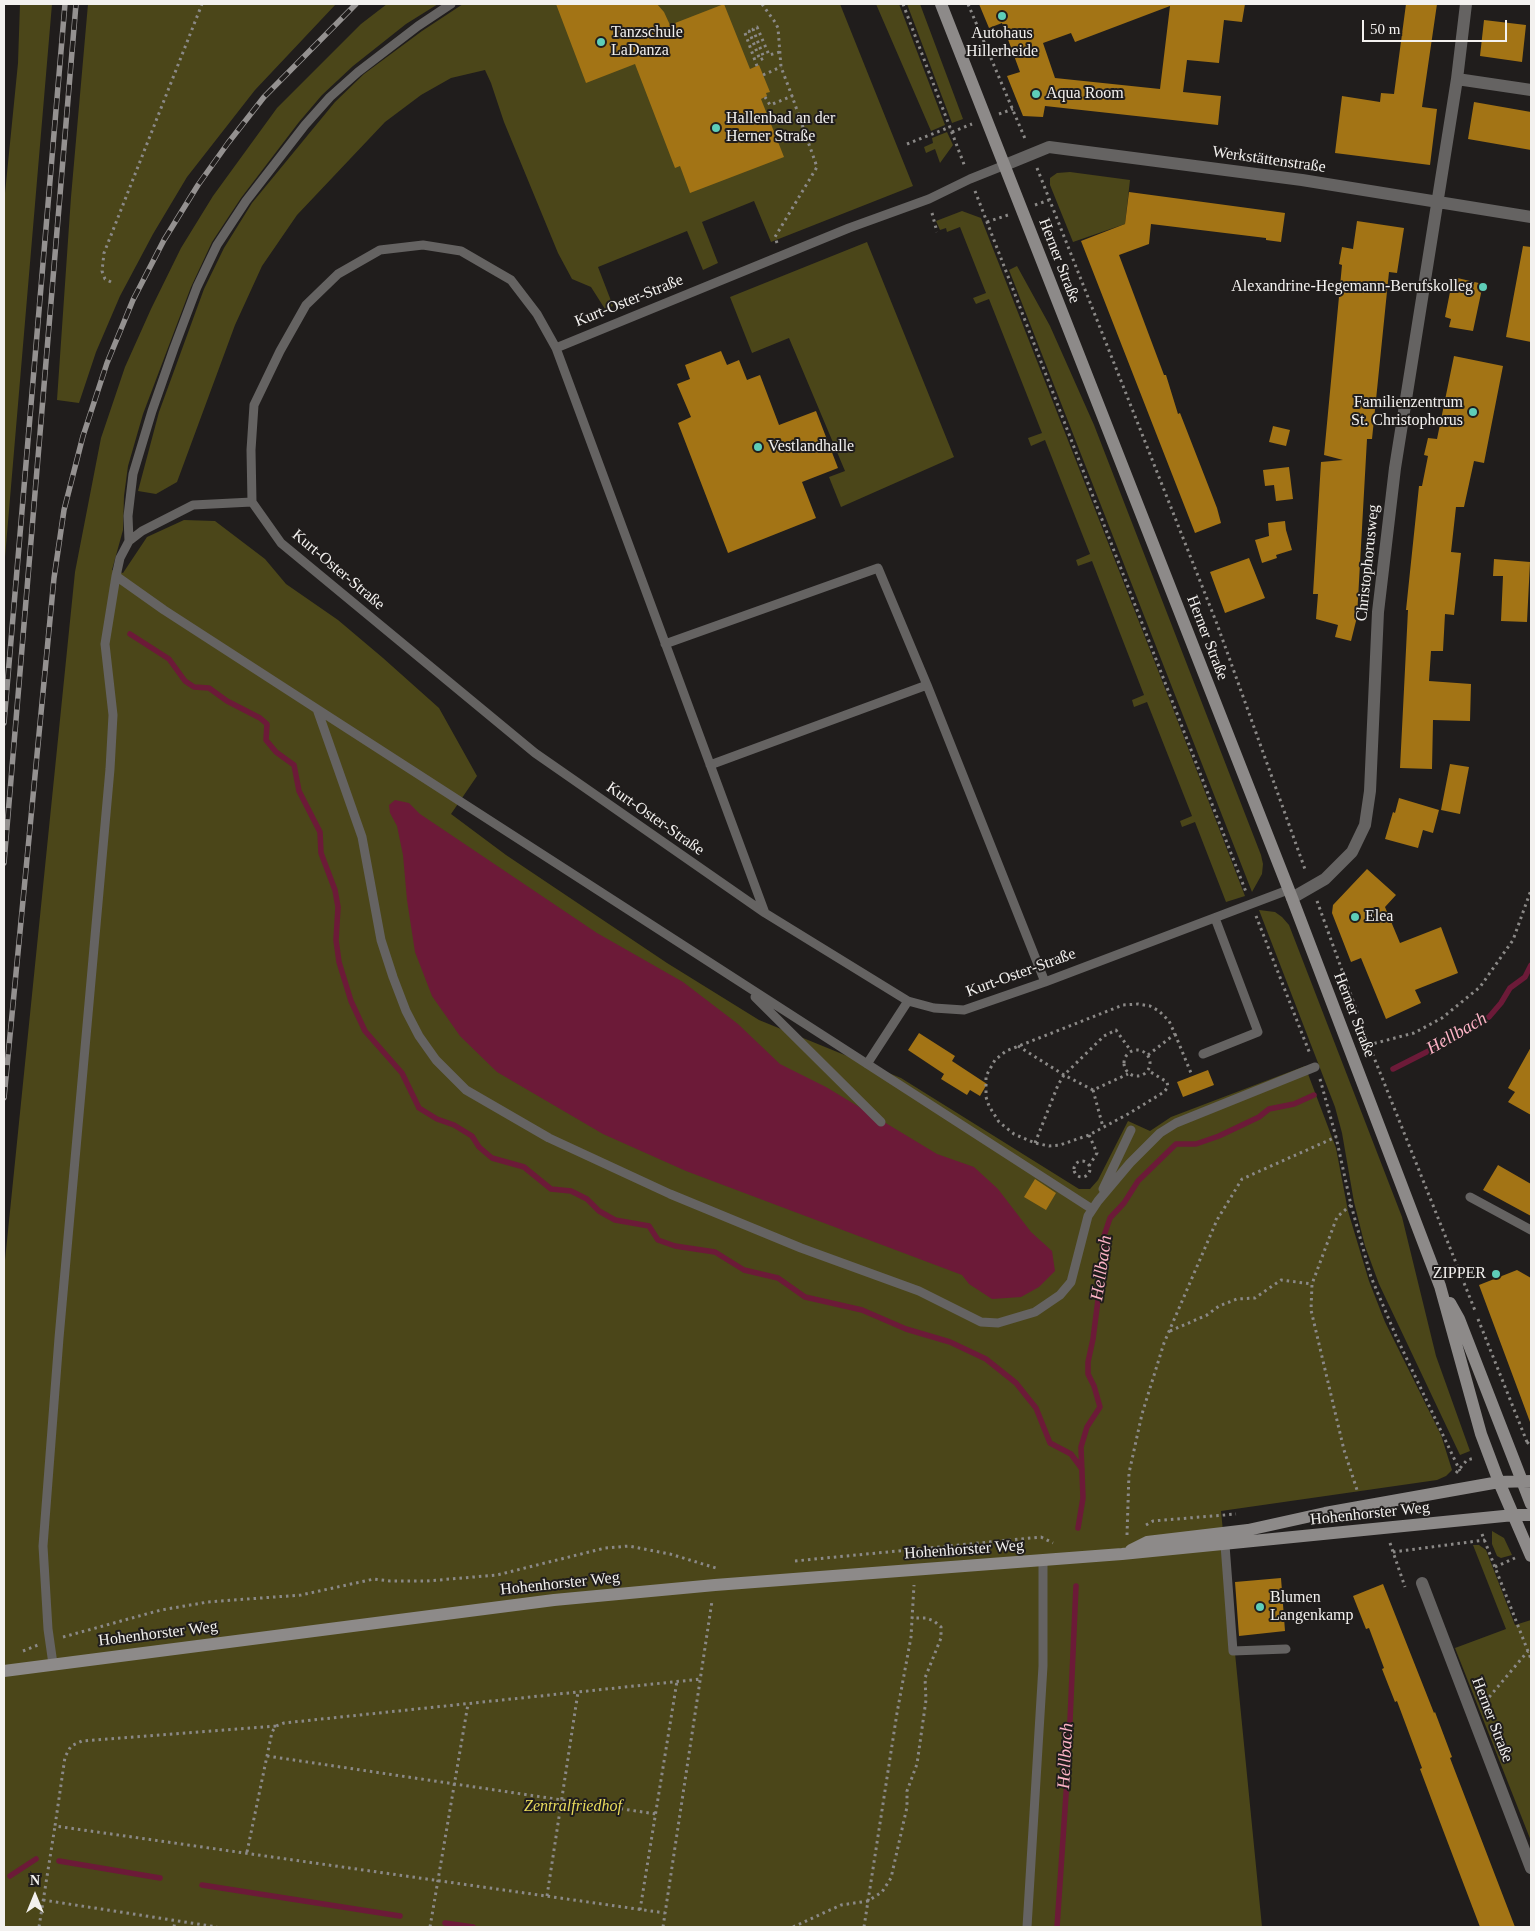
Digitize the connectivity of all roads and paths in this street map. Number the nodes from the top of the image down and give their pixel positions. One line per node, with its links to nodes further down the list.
1 (202, 4): 26 (path)
2 (452, 4): 29 (lane)
3 (762, 4): 8 (path)
4 (903, 4): 16 (path)
5 (941, 4): 19 (main road, Herner Straße)
6 (968, 4): 18 (path)
7 (1466, 4): 12 (street, Christophorusweg)
8 (780, 52): 9 (path); 10 (path)
9 (757, 66)
10 (781, 67): 11 (path); 14 (path)
11 (763, 76)
12 (1457, 79): 13 (street); 22 (street, Christophorusweg)
13 (1531, 90)
14 (792, 96): 15 (path); 25 (path)
15 (765, 97)
16 (950, 127): 17 (path); 20 (path)
17 (907, 144)
18 (1032, 154): 19 (street, Werkstättenstraße); 22 (street, Werkstättenstraße); 35 (path)
19 (1005, 166): 20 (lane, Kurt-Oster-Straße); 37 (main road, Herner Straße)
20 (970, 179): 21 (lane, Kurt-Oster-Straße); 38 (path)
21 (929, 199): 24 (path); 25 (lane, Kurt-Oster-Straße)
22 (1437, 201): 23 (street, Werkstättenstraße); 35 (street, Christophorusweg)
23 (1531, 217)
24 (936, 232)
25 (781, 256): 27 (lane, Kurt-Oster-Straße)
26 (111, 282)
27 (556, 348): 28 (lane); 31 (lane)
28 (252, 502): 29 (lane); 39 (lane, Kurt-Oster-Straße)
29 (129, 541): 30 (lane)
30 (116, 576): 33 (lane); 101 (lane)
31 (665, 644): 32 (lane); 34 (lane)
32 (927, 685): 34 (lane); 41 (lane)
33 (317, 708): 42 (lane); 67 (lane)
34 (710, 765): 39 (lane)
35 (1312, 886): 37 (street, Christophorusweg); 45 (path)
36 (1531, 890): 45 (path)
37 (1290, 894): 38 (lane, Kurt-Oster-Straße); 47 (main road, Herner Straße)
38 (1251, 904): 40 (lane, Kurt-Oster-Straße); 52 (path)
39 (765, 914): 43 (lane, Kurt-Oster-Straße)
40 (1215, 918): 41 (lane, Kurt-Oster-Straße); 49 (lane)
41 (1045, 982): 43 (lane, Kurt-Oster-Straße)
42 (742, 984): 51 (lane); 58 (lane)
43 (908, 1001): 51 (lane)
44 (1175, 1034): 46 (path); 50 (path); 54 (path)
45 (1369, 1045): 47 (path); 72 (path)
46 (1018, 1046): 56 (path); 63 (path)
47 (1350, 1050): 70 (main road, Herner Straße)
48 (1131, 1051): 50 (path); 55 (path); 56 (path)
49 (1203, 1054)
50 (1148, 1055): 53 (path)
51 (867, 1064): 67 (lane)
52 (1315, 1067): 62 (path); 67 (lane)
53 (1149, 1071): 55 (path); 59 (path)
54 (1191, 1073)
55 (1128, 1074): 57 (path)
56 (1064, 1075): 57 (path); 63 (path)
57 (1093, 1090): 59 (path)
58 (882, 1122)
59 (1103, 1127): 61 (path)
60 (1131, 1130): 67 (lane)
61 (1089, 1135): 63 (path); 64 (path)
62 (1336, 1137): 66 (path); 71 (path)
63 (1035, 1142)
64 (1090, 1166): 64 (path)
65 (1470, 1197): 68 (lane)
66 (1351, 1204): 69 (path); 75 (path)
67 (1095, 1205)
68 (1531, 1230)
69 (1312, 1284): 71 (path); 78 (path)
70 (1440, 1286): 73 (main road, Herner Straße); 77 (main road, Herner Straße)
71 (1170, 1331): 86 (path)
72 (1527, 1442): 73 (path); 74 (path)
73 (1509, 1446): 76 (main road, Herner Straße)
74 (1531, 1446)
75 (1453, 1476)
76 (1527, 1481): 77 (main road, Hohenhorster Weg); 79 (main road, Herner Straße)
77 (1499, 1482): 81 (main road, Herner Straße); 91 (main road, Hohenhorster Weg)
78 (1360, 1498)
79 (1531, 1504)
80 (1240, 1513): 83 (path)
81 (1514, 1515): 82 (main road, Hohenhorster Weg); 84 (main road, Hohenhorster Weg); 92 (main road, Herner Straße)
82 (1531, 1515)
83 (1144, 1526)
84 (1384, 1528): 89 (main road, Hohenhorster Weg); 90 (path)
85 (1136, 1531): 86 (path)
86 (1127, 1536): 87 (path)
87 (1117, 1537)
88 (1062, 1543): 94 (path)
89 (1225, 1545): 91 (main road, Hohenhorster Weg); 102 (lane)
90 (1393, 1552): 98 (path); 103 (path)
91 (1122, 1554): 93 (main road, Hohenhorster Weg)
92 (1531, 1556)
93 (1043, 1560): 97 (main road, Hohenhorster Weg); 135 (lane)
94 (785, 1562)
95 (716, 1568): 96 (path); 99 (path); 101 (path)
96 (726, 1568)
97 (915, 1570): 99 (main road, Hohenhorster Weg); 100 (path)
98 (1422, 1583): 112 (street, Herner Straße)
99 (715, 1585): 106 (main road, Hohenhorster Weg); 108 (path)
100 (912, 1618): 124 (path); 124 (path)
101 (49, 1641): 104 (path); 106 (lane)
102 (1286, 1649)
103 (1528, 1651): 105 (path); 112 (path)
104 (14, 1654)
105 (1531, 1659)
106 (53, 1664): 107 (main road, Hohenhorster Weg)
107 (4, 1671)
108 (701, 1679): 109 (path); 126 (path)
109 (677, 1681): 110 (path); 117 (path)
110 (578, 1692): 111 (path); 116 (path)
111 (468, 1704): 113 (path); 115 (path)
112 (1470, 1710): 120 (street, Herner Straße)
113 (276, 1726): 114 (path); 118 (path)
114 (267, 1756): 115 (path); 119 (path)
115 (455, 1784): 116 (path); 121 (path)
116 (561, 1800): 117 (path); 122 (path)
117 (656, 1814): 125 (path)
118 (55, 1826): 119 (path); 123 (path)
119 (247, 1852): 121 (path)
120 (1531, 1868)
121 (439, 1880): 122 (path); 131 (path)
122 (547, 1896): 125 (path)
123 (43, 1900): 127 (path); 128 (path)
124 (868, 1900): 133 (path); 134 (path)
125 (640, 1910): 126 (path)
126 (665, 1913): 132 (path)
127 (176, 1921): 129 (path); 130 (path)
128 (39, 1927)
129 (174, 1927)
130 (216, 1927)
131 (430, 1927)
132 (663, 1927)
133 (793, 1927)
134 (864, 1927)
135 (1027, 1927)

